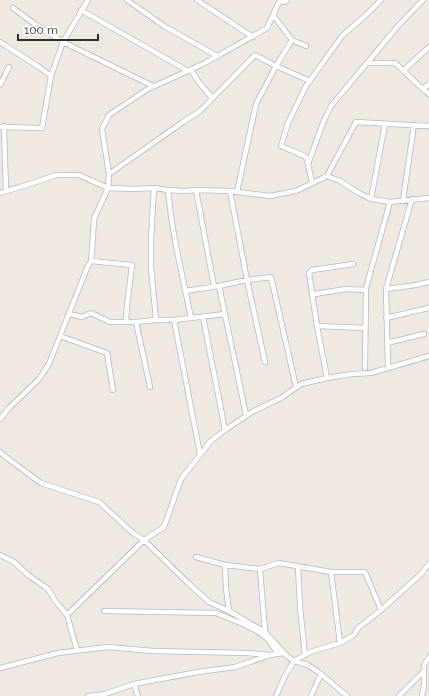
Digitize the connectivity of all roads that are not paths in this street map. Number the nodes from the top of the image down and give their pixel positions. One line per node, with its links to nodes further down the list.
1 (88, 0): 9 (street)
2 (127, 0): 17 (street)
3 (197, 0): 11 (street)
4 (288, 0): 7 (street)
5 (381, 0): 24 (street)
6 (423, 0): 18 (street)
7 (279, 1): 10 (street)
8 (13, 8): 14 (street)
9 (81, 10): 14 (street); 21 (street)
10 (273, 15): 11 (street); 12 (street)
11 (253, 37): 17 (street)
12 (292, 40): 15 (street); 19 (street)
13 (0, 42): 23 (street)
14 (63, 42): 23 (street); 27 (street)
15 (306, 46)
16 (429, 47): 22 (street)
17 (217, 56): 21 (street)
18 (368, 63): 22 (street); 35 (street)
19 (276, 66): 24 (street); 30 (street); 45 (street)
20 (9, 67): 26 (street)
21 (189, 70): 27 (street); 30 (street)
22 (404, 70): 28 (street)
23 (51, 76): 34 (street)
24 (310, 81): 35 (street)
25 (429, 84): 28 (street)
26 (0, 85)
27 (153, 86): 36 (street)
28 (423, 89): 29 (street)
29 (429, 94)
30 (212, 98): 36 (street)
31 (385, 124): 32 (street); 37 (street); 48 (street)
32 (414, 125): 33 (street); 50 (street)
33 (429, 125)
34 (2, 127): 43 (street)
35 (307, 164): 38 (street)
36 (109, 174): 39 (street)
37 (327, 176): 38 (street); 48 (street)
38 (312, 182): 45 (street)
39 (108, 188): 40 (street); 43 (street); 52 (street)
40 (154, 188): 41 (street); 67 (street)
41 (168, 190): 42 (street); 59 (street)
42 (196, 190): 44 (street); 56 (street)
43 (6, 191): 46 (street)
44 (230, 191): 45 (street); 54 (street)
45 (237, 192)
46 (0, 193)
47 (429, 198): 49 (street)
48 (371, 199): 51 (street)
49 (412, 199): 50 (street); 57 (street)
50 (403, 200): 51 (street)
51 (390, 202): 58 (street)
52 (90, 261): 62 (street); 69 (street)
53 (353, 264): 71 (street)
54 (247, 280): 56 (street); 77 (street); 82 (street)
55 (429, 282): 57 (street)
56 (216, 286): 59 (street); 63 (street)
57 (386, 289): 66 (street)
58 (366, 290): 60 (street); 72 (street)
59 (185, 291): 65 (street)
60 (315, 294)
61 (429, 308): 66 (street)
62 (69, 314): 69 (street); 74 (street)
63 (225, 314): 64 (street); 84 (street)
64 (203, 317): 65 (street); 86 (street)
65 (192, 318): 68 (street)
66 (386, 318): 75 (street)
67 (156, 320): 68 (street); 70 (street)
68 (174, 320): 88 (street)
69 (126, 322): 70 (street)
70 (136, 322): 81 (street)
71 (317, 326): 72 (street); 80 (street)
72 (365, 328): 78 (street)
73 (424, 334): 75 (street)
74 (60, 336): 83 (street); 85 (street)
75 (387, 343): 79 (street)
76 (429, 356): 79 (street)
77 (265, 362)
78 (365, 368)
79 (388, 368): 80 (street)
80 (328, 378): 82 (street)
81 (150, 387)
82 (296, 387): 84 (street)
83 (113, 390)
84 (246, 415): 86 (street)
85 (0, 419)
86 (224, 430): 88 (street)
87 (0, 452): 89 (street)
88 (200, 454): 89 (street)
89 (144, 540): 97 (street); 102 (street)
90 (0, 555): 102 (street)
91 (196, 556): 93 (street)
92 (429, 564): 98 (street)
93 (225, 565): 95 (street); 100 (street)
94 (298, 566): 95 (street); 96 (street); 108 (street)
95 (260, 569): 103 (street)
96 (331, 572): 98 (street); 104 (street)
97 (217, 606): 100 (street); 101 (street)
98 (381, 610): 104 (street)
99 (104, 611): 101 (street)
100 (229, 611): 103 (street)
101 (216, 613): 106 (street)
102 (67, 615): 105 (street)
103 (266, 632): 106 (street)
104 (340, 642): 108 (street)
105 (77, 650): 107 (street); 111 (street)
106 (280, 653): 107 (street); 110 (street)
107 (270, 655): 114 (street)
108 (305, 655): 110 (street)
109 (429, 658): 112 (street)
110 (294, 661): 113 (street); 119 (street)
111 (0, 668)
112 (424, 671): 115 (street); 122 (street)
113 (321, 674): 120 (street); 121 (street)
114 (134, 684): 116 (street); 118 (street)
115 (426, 687): 123 (street)
116 (105, 695): 117 (street)
117 (88, 696)
118 (138, 696)
119 (276, 696)
120 (311, 696)
121 (347, 696)
122 (399, 696)
123 (422, 696)

